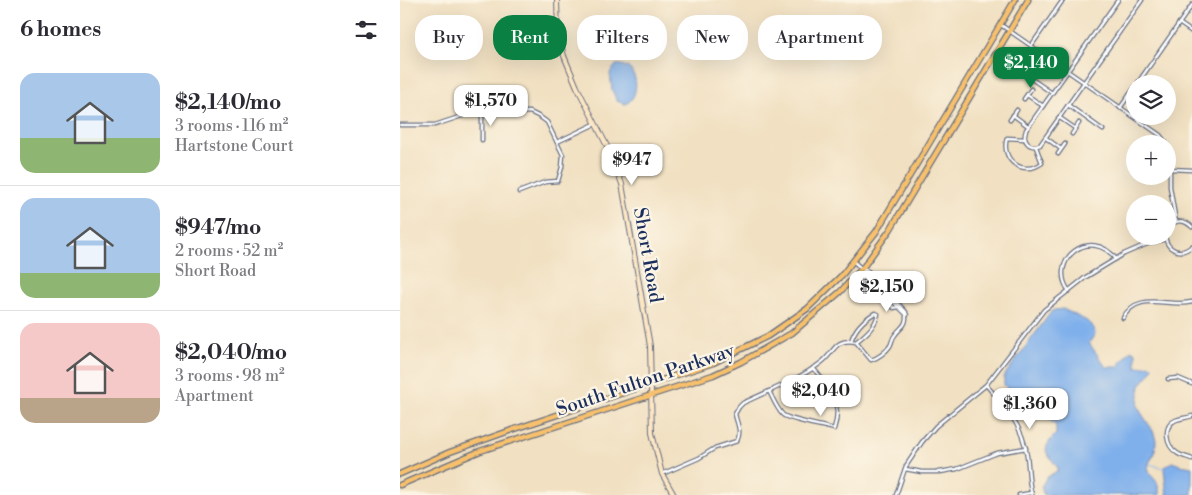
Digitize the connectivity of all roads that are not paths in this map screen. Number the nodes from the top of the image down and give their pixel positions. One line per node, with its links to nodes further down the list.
1 (557, 0): 31 (street, Short Road)
2 (1015, 0): 9 (highway, South Fulton Parkway)
3 (1028, 0): 10 (highway, South Fulton Parkway)
4 (1064, 0): 12 (street)
5 (1118, 0): 14 (street)
6 (1142, 0): 16 (street)
7 (1192, 4): 8 (street)
8 (1179, 23): 11 (street); 15 (street)
9 (1001, 25): 10 (street); 55 (highway, South Fulton Parkway)
10 (1010, 32): 12 (street); 56 (highway, South Fulton Parkway)
11 (1192, 32)
12 (1031, 46): 14 (street)
13 (1020, 71): 18 (street)
14 (1068, 71): 16 (street); 18 (street)
15 (1143, 75)
16 (1084, 83): 22 (street); 24 (street)
17 (1031, 89): 19 (street)
18 (1052, 93): 23 (street)
19 (1027, 95): 20 (street); 23 (street)
20 (1024, 99)
21 (1126, 99): 24 (street)
22 (1068, 105): 28 (street); 35 (street)
23 (1043, 106): 33 (street)
24 (1120, 108): 37 (street)
25 (1017, 110): 27 (street)
26 (482, 113): 32 (street); 40 (street); 41 (street)
27 (1013, 115): 29 (street); 33 (street)
28 (1060, 118): 34 (street); 38 (street)
29 (1010, 120)
30 (1080, 123): 34 (street)
31 (595, 124): 41 (street); 69 (street, Short Road)
32 (400, 125)
33 (1029, 126): 39 (street)
34 (1076, 129): 36 (street)
35 (1103, 130)
36 (1072, 134)
37 (1160, 135)
38 (1046, 138): 43 (street); 44 (street)
39 (1025, 139): 43 (street); 43 (street)
40 (482, 140)
41 (557, 142): 48 (street)
42 (1065, 144): 44 (street)
43 (1036, 147)
44 (1061, 149): 45 (street)
45 (1058, 154)
46 (1176, 169): 47 (street)
47 (1192, 170)
48 (519, 192)
49 (1176, 222): 50 (street)
50 (1192, 227)
51 (1145, 245): 54 (street)
52 (1168, 245): 53 (street)
53 (1192, 246)
54 (1116, 259): 59 (street); 59 (street)
55 (854, 262): 56 (street); 69 (highway, South Fulton Parkway)
56 (862, 269): 57 (street); 58 (street); 73 (highway, South Fulton Parkway)
57 (884, 288): 58 (street); 61 (street)
58 (881, 291): 62 (street)
59 (1069, 291): 71 (street)
60 (1192, 302): 64 (street)
61 (901, 305): 62 (street); 63 (street)
62 (898, 307): 63 (street)
63 (907, 315): 66 (street)
64 (1123, 318)
65 (851, 341): 66 (street); 66 (street); 67 (street)
66 (856, 342)
67 (813, 368): 72 (street); 72 (street)
68 (1168, 379): 70 (street)
69 (652, 384): 73 (street, Short Road); 78 (highway, South Fulton Parkway)
70 (1192, 384)
71 (986, 386): 75 (street); 77 (street)
72 (769, 391): 79 (street)
73 (651, 394): 79 (street, Short Road); 80 (highway, South Fulton Parkway)
74 (1192, 416): 76 (street)
75 (1026, 448): 77 (street); 81 (street)
76 (1192, 459)
77 (905, 469): 83 (street)
78 (400, 474)
79 (662, 474): 82 (street, Short Road)
80 (400, 485)
81 (1032, 494): 84 (street)
82 (674, 495)
83 (896, 495)
84 (1019, 495)

